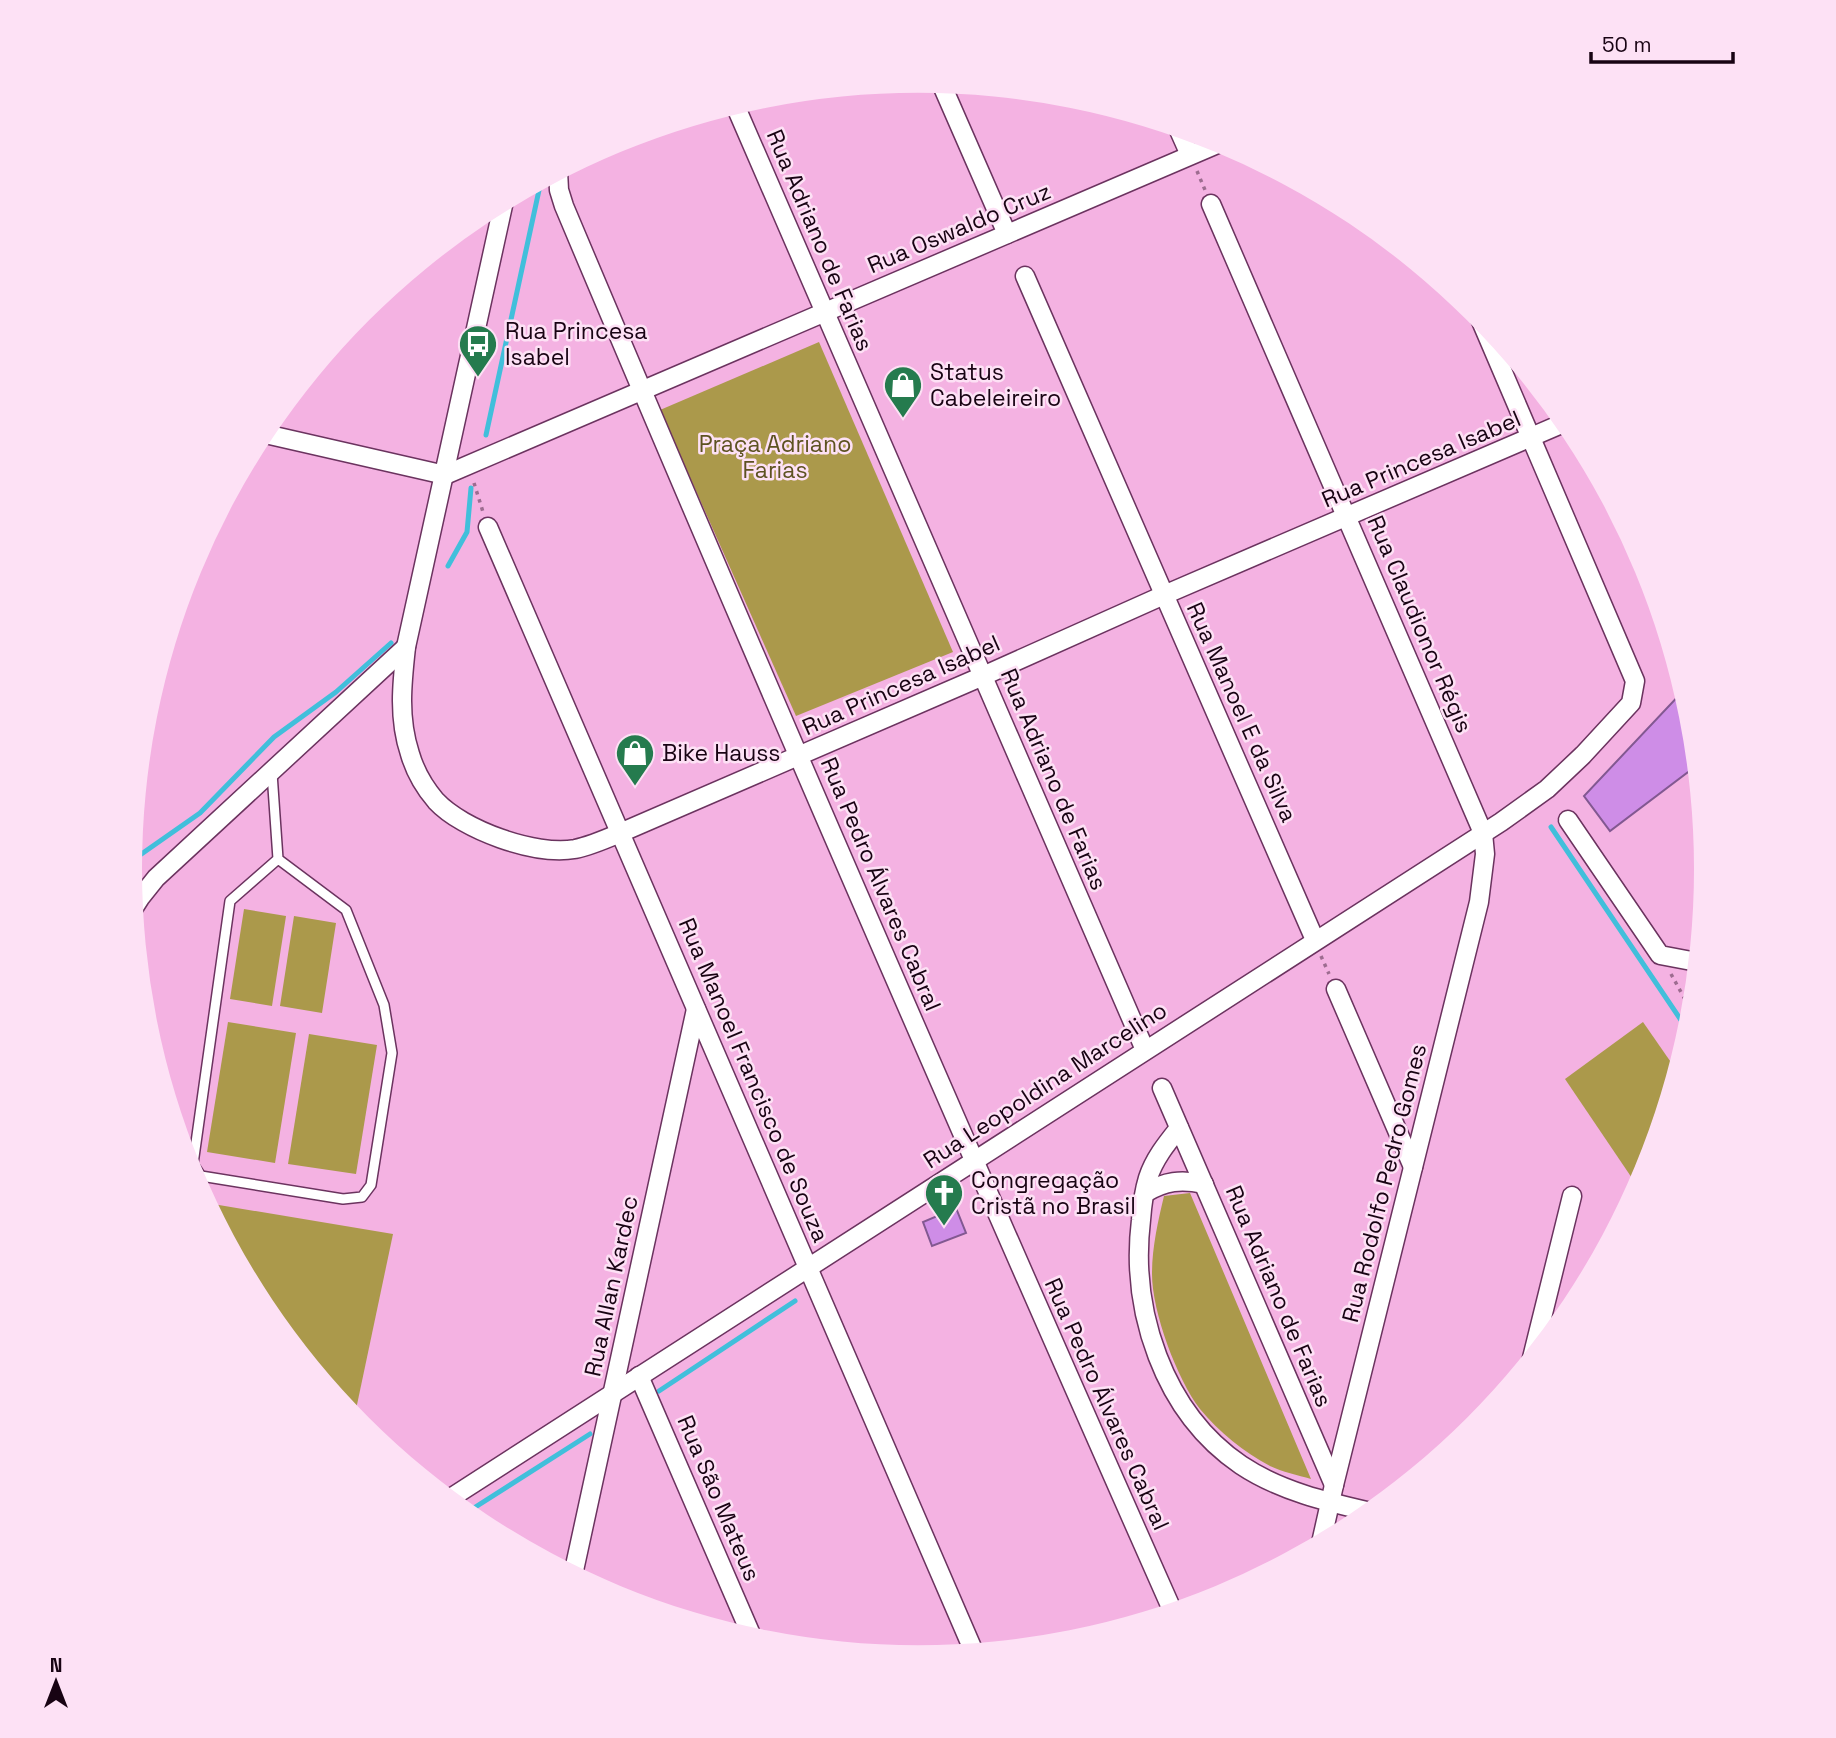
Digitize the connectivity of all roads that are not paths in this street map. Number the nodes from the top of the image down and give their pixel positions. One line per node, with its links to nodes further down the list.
1 (946, 94): 9 (street)
2 (739, 114): 11 (street, Rua Adriano de Farias)
3 (1183, 140): 5 (street)
4 (1206, 149): 5 (street, Rua Oswaldo Cruz)
5 (1190, 155): 9 (street, Rua Oswaldo Cruz)
6 (559, 182): 13 (street, Rua Pedro Álvares Cabral)
7 (1212, 204): 18 (street, Rua Claudionor Régis)
8 (501, 215): 17 (street, Rua Princesa Isabel)
9 (1007, 234): 11 (street, Rua Oswaldo Cruz)
10 (1025, 276): 20 (street, Rua Manoel E da Silva)
11 (825, 312): 13 (street, Rua Oswaldo Cruz); 22 (street, Rua Adriano de Farias)
12 (1492, 347): 16 (street)
13 (642, 391): 17 (street, Rua Oswaldo Cruz); 23 (street, Rua Pedro Álvares Cabral)
14 (1555, 427): 16 (street, Rua Princesa Isabel)
15 (274, 436): 17 (street)
16 (1532, 437): 18 (street, Rua Princesa Isabel); 27 (street, Rua Leopoldina Marcelino)
17 (445, 475): 21 (street, Rua Princesa Isabel)
18 (1347, 518): 20 (street, Rua Princesa Isabel); 27 (street, Rua Claudionor Régis)
19 (488, 527): 26 (street, Rua Manoel Francisco de Souza)
20 (1164, 595): 22 (street, Rua Princesa Isabel); 30 (street, Rua Manoel E da Silva)
21 (406, 647): 24 (street); 26 (street, Rua Princesa Isabel)
22 (983, 676): 23 (street, Rua Princesa Isabel); 34 (street, Rua Adriano de Farias)
23 (799, 756): 26 (street, Rua Princesa Isabel); 38 (street, Rua Pedro Álvares Cabral)
24 (272, 771): 28 (lane); 29 (street)
25 (1567, 820): 31 (street)
26 (620, 833): 33 (street, Rua Manoel Francisco de Souza)
27 (1483, 833): 30 (street, Rua Leopoldina Marcelino); 39 (street, Rua Rodolfo Pedro Gomes)
28 (278, 859): 37 (lane); 40 (lane)
29 (143, 897)
30 (1315, 940): 34 (street, Rua Leopoldina Marcelino)
31 (1689, 960)
32 (1336, 989): 39 (street)
33 (696, 1009): 44 (street, Rua Manoel Francisco de Souza); 47 (street, Rua Allan Kardec)
34 (1145, 1050): 38 (street, Rua Leopoldina Marcelino)
35 (1162, 1088): 36 (street, Rua Adriano de Farias)
36 (1179, 1128): 41 (street, Rua Adriano de Farias); 42 (street)
37 (195, 1150)
38 (973, 1161): 44 (street, Rua Leopoldina Marcelino); 53 (street, Rua Pedro Álvares Cabral)
39 (1413, 1167): 49 (street, Rua Rodolfo Pedro Gomes)
40 (206, 1177)
41 (1204, 1184): 42 (street); 49 (street, Rua Adriano de Farias)
42 (1144, 1193): 49 (street)
43 (1572, 1196): 45 (street)
44 (808, 1268): 46 (street, Rua Leopoldina Marcelino); 55 (street, Rua Manoel Francisco de Souza)
45 (1537, 1338)
46 (639, 1376): 47 (street, Rua Leopoldina Marcelino); 54 (street, Rua São Mateus)
47 (613, 1392): 48 (street, Rua Leopoldina Marcelino); 52 (street, Rua Allan Kardec)
48 (457, 1494)
49 (1332, 1494): 50 (street); 51 (street, Rua Rodolfo Pedro Gomes)
50 (1360, 1507)
51 (1324, 1530)
52 (575, 1565)
53 (1169, 1604)
54 (747, 1626)
55 (970, 1644)

